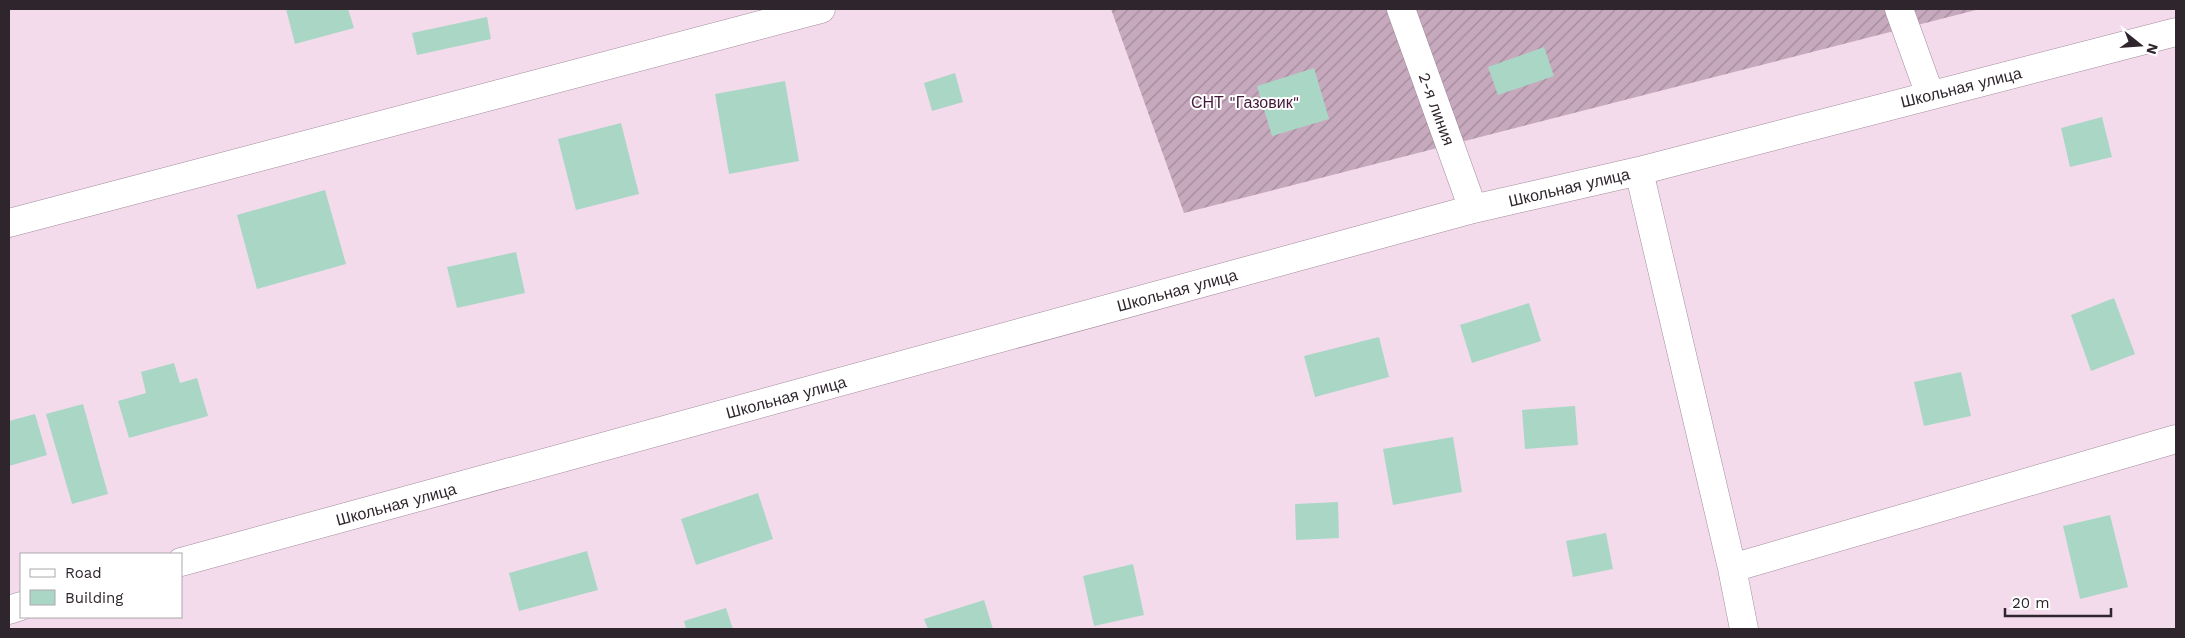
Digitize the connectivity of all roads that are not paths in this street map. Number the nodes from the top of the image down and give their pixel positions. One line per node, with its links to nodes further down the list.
1 (821, 9): 8 (street)
2 (1401, 9): 7 (street, 2-я линия)
3 (1899, 9): 5 (street)
4 (2176, 32): 5 (street, Школьная улица)
5 (1930, 95): 6 (street, Школьная улица)
6 (1639, 172): 7 (street, Школьная улица); 11 (street)
7 (1473, 209): 10 (street, Школьная улица)
8 (9, 223)
9 (2176, 439): 11 (street)
10 (182, 562)
11 (1732, 568): 12 (street)
12 (1744, 629)

